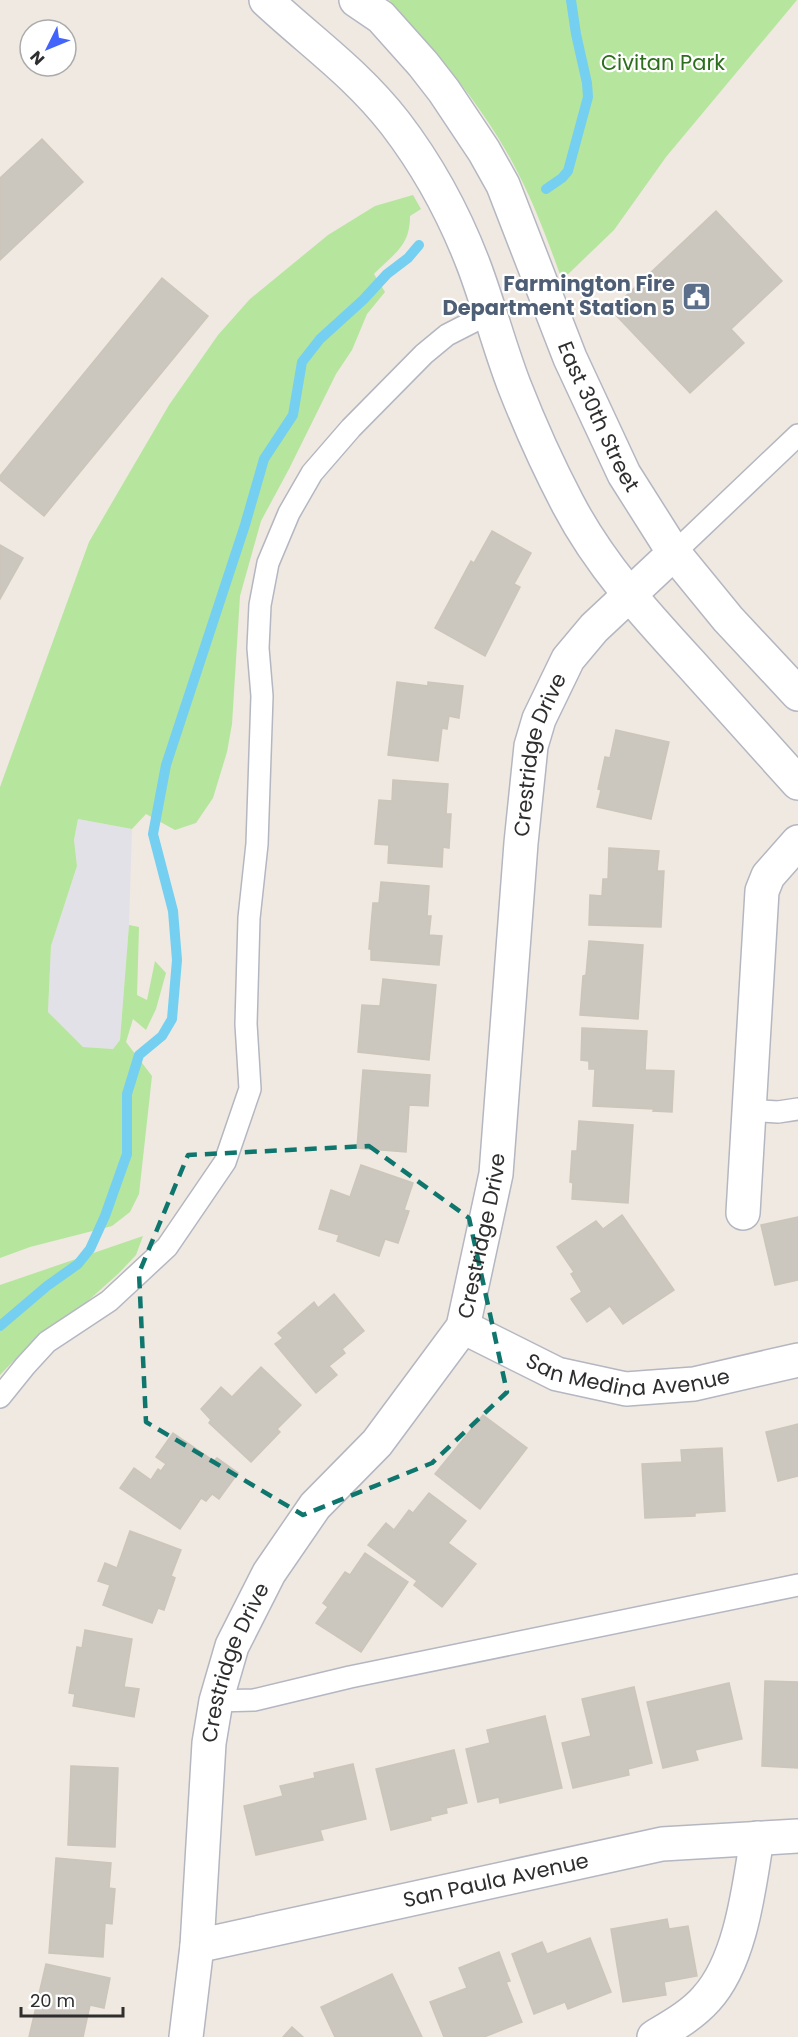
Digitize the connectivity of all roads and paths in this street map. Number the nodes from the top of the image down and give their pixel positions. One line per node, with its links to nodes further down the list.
1 (266, 0): 3 (street)
2 (367, 6): 5 (street, East 30th Street)
3 (490, 314): 6 (street); 15 (lane)
4 (798, 435): 5 (lane)
5 (674, 553): 6 (street, Crestridge Drive); 7 (street, East 30th Street)
6 (628, 595): 8 (street); 13 (street, Crestridge Drive)
7 (798, 694)
8 (798, 783)
9 (798, 842): 11 (street)
10 (798, 1109): 11 (lane)
11 (748, 1110): 12 (street)
12 (743, 1213)
13 (463, 1327): 14 (street, San Medina Avenue); 17 (street, Crestridge Drive)
14 (798, 1360)
15 (0, 1397)
16 (798, 1585): 17 (lane)
17 (216, 1701): 20 (street, Crestridge Drive)
18 (798, 1836): 19 (street, San Paula Avenue)
19 (757, 1838): 20 (street, San Paula Avenue); 22 (street)
20 (197, 1946): 21 (street, Crestridge Drive)
21 (186, 2037)
22 (654, 2037)

